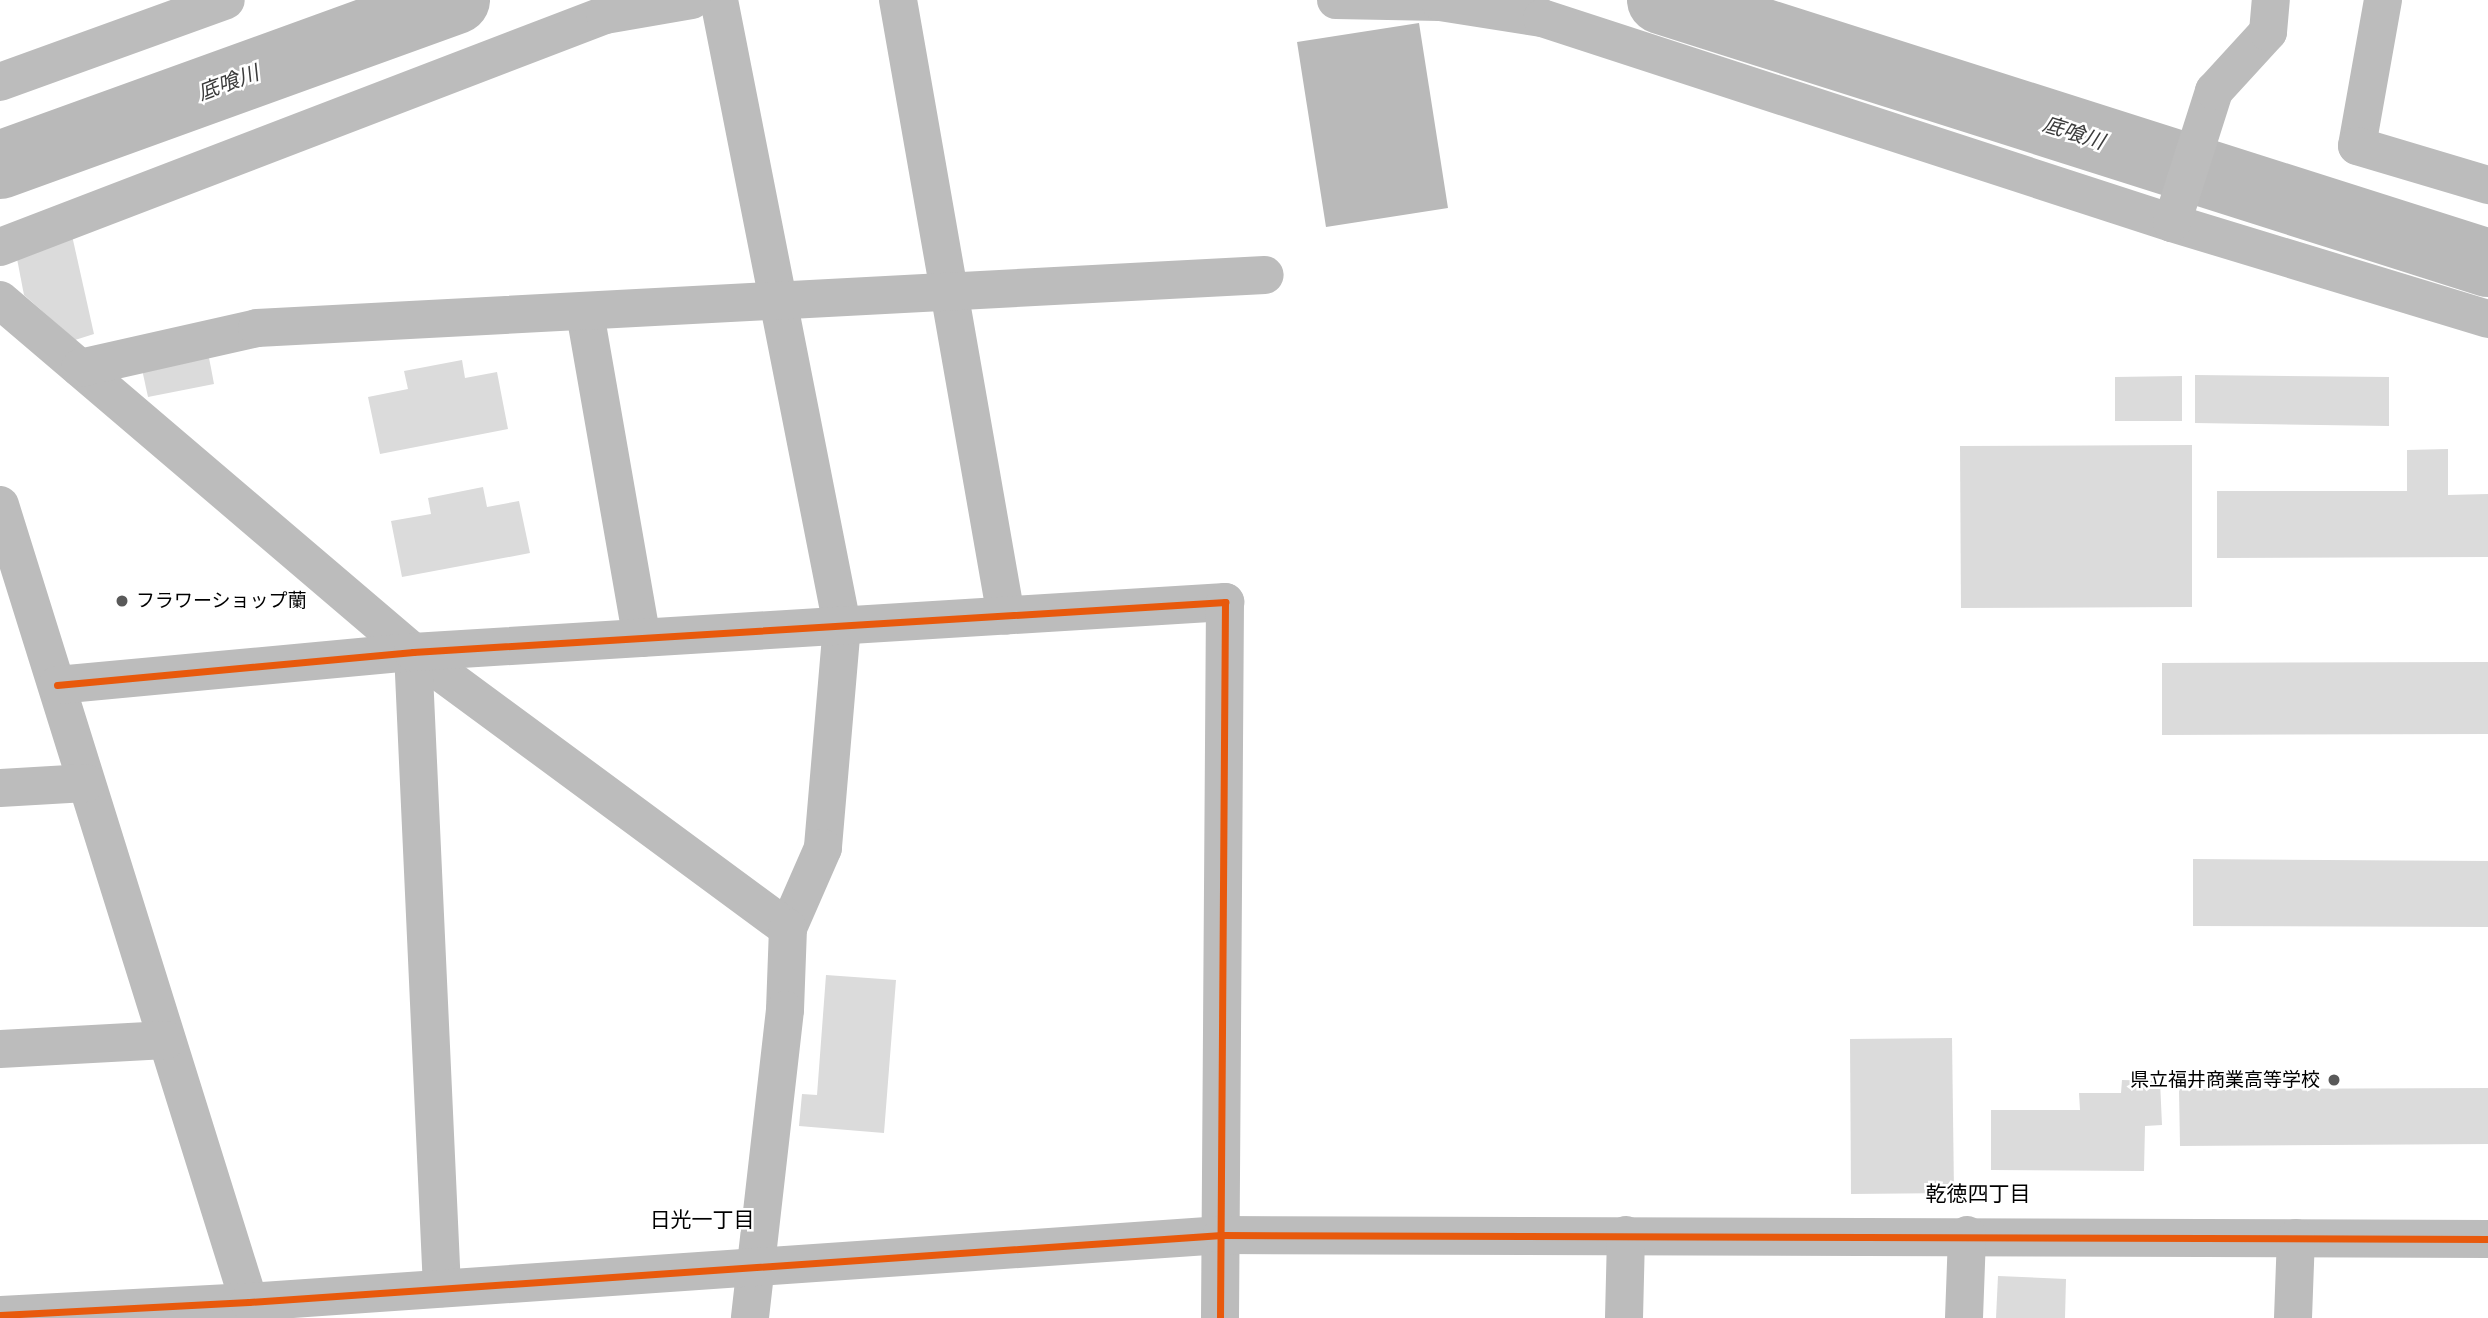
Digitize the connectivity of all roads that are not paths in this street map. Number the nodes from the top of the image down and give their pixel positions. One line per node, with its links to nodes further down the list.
1 (692, 0): 11 (street)
2 (719, 0): 15 (street)
3 (898, 0): 13 (street)
4 (1336, 0): 10 (street)
5 (2271, 0): 10 (street)
6 (2383, 0): 9 (street)
7 (207, 3): 8 (street)
8 (0, 82)
9 (2488, 185)
10 (2172, 223): 17 (street)
11 (0, 247)
12 (1265, 275): 13 (street)
13 (947, 294): 15 (street); 20 (street)
14 (0, 300): 18 (street)
15 (779, 304): 16 (street); 21 (street)
16 (585, 313): 18 (street); 22 (street)
17 (2488, 319)
18 (80, 368): 23 (street)
19 (0, 505): 24 (street)
20 (1006, 616): 21 (street); 30 (street)
21 (842, 625): 22 (street); 27 (street)
22 (642, 638): 23 (street)
23 (413, 652): 24 (street); 27 (street); 36 (street)
24 (57, 685): 25 (street)
25 (86, 783): 26 (street); 28 (street)
26 (0, 788)
27 (788, 928): 35 (street)
28 (166, 1040): 29 (street); 37 (street)
29 (0, 1049)
30 (1222, 1235): 31 (street); 35 (street); 40 (street)
31 (1626, 1235): 32 (street); 41 (street)
32 (1967, 1235): 33 (street); 42 (street)
33 (2296, 1238): 34 (street); 43 (street)
34 (2488, 1239)
35 (753, 1265): 36 (street); 39 (street)
36 (442, 1288): 37 (street)
37 (251, 1310): 38 (street)
38 (0, 1315)
39 (750, 1318)
40 (1220, 1318)
41 (1624, 1318)
42 (1964, 1318)
43 (2293, 1318)

